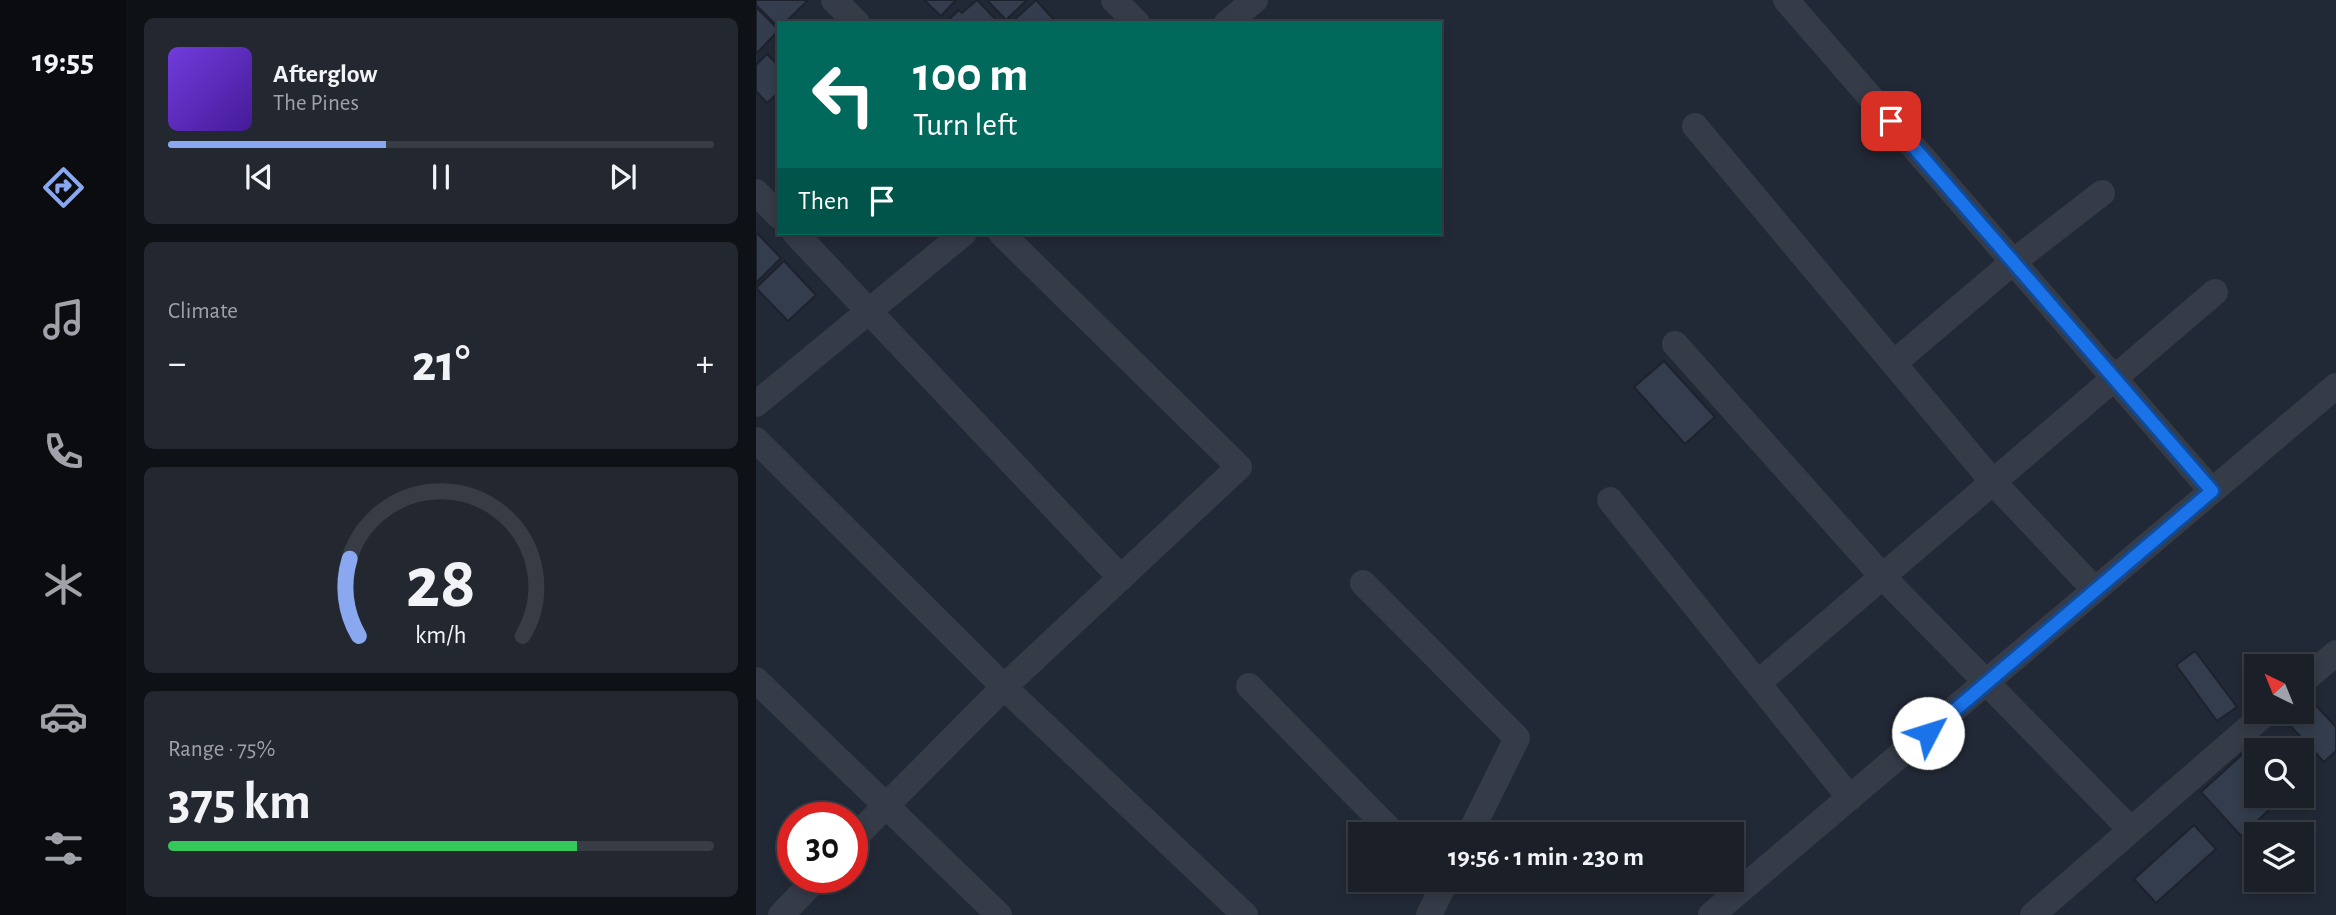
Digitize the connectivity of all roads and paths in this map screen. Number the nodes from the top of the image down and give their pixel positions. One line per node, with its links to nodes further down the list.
1 (834, 0): 5 (street)
2 (1114, 0): 6 (street)
3 (1255, 0): 7 (street)
4 (1786, 0): 15 (street)
5 (856, 21)
6 (1136, 21)
7 (1229, 21)
8 (1695, 125): 19 (street)
9 (756, 192): 11 (street)
10 (2102, 193): 15 (street)
11 (777, 214)
12 (797, 235): 17 (street)
13 (962, 235): 17 (street)
14 (1003, 235): 27 (street)
15 (2013, 262): 19 (street); 20 (street)
16 (2215, 292): 20 (street)
17 (869, 309): 22 (street); 27 (street)
18 (1675, 344): 28 (street)
19 (1894, 363): 24 (street)
20 (2115, 378): 24 (street); 25 (street)
21 (2336, 386): 25 (street)
22 (756, 404)
23 (756, 440): 37 (street)
24 (1993, 482): 28 (street); 30 (street)
25 (2212, 491): 30 (street)
26 (1610, 500): 34 (street)
27 (1121, 578): 37 (street)
28 (1883, 578): 34 (street); 35 (street)
29 (1363, 583): 42 (street)
30 (2095, 590): 35 (street)
31 (2336, 653): 32 (street)
32 (2314, 672)
33 (756, 680): 40 (street)
34 (1758, 684): 39 (street)
35 (1987, 684): 39 (street); 44 (street)
36 (1249, 686): 41 (street)
37 (1004, 687): 40 (street); 49 (street)
38 (2253, 724): 44 (street)
39 (1850, 798): 51 (street)
40 (886, 806): 43 (street); 48 (street)
41 (1382, 822)
42 (1475, 822)
43 (868, 824)
44 (2131, 830): 52 (street)
45 (1439, 892): 50 (street)
46 (802, 893): 47 (street)
47 (781, 915)
48 (999, 915)
49 (1245, 915)
50 (1429, 915)
51 (1711, 915)
52 (2034, 915)

